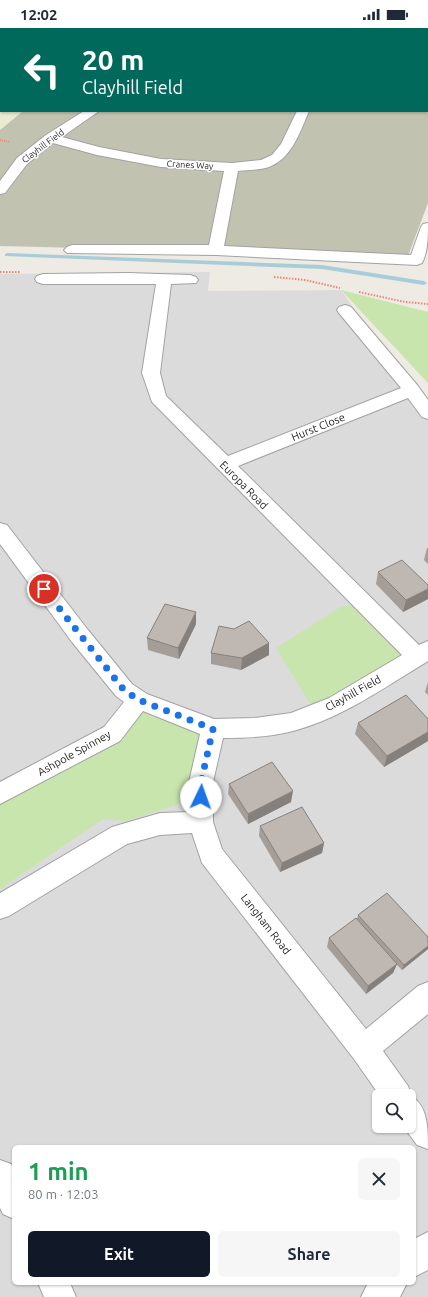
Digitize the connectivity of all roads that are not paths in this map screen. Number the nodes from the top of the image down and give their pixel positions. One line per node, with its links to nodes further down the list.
1 (91, 112): 3 (street, Clayhill Field)
2 (303, 112): 4 (street, Cranes Way)
3 (51, 138): 4 (street, Cranes Way); 5 (street, Clayhill Field)
4 (232, 167): 8 (street)
5 (0, 190)
6 (428, 227): 8 (street)
7 (72, 250): 8 (street)
8 (216, 250)
9 (43, 279): 10 (street)
10 (164, 279): 11 (street); 15 (street, Europa Road)
11 (190, 280)
12 (345, 310): 13 (street)
13 (412, 390): 14 (street); 15 (street, Hurst Close)
14 (428, 413)
15 (224, 466): 17 (street, Europa Road)
16 (0, 530): 18 (street, Clayhill Field)
17 (422, 653): 19 (street, Clayhill Field)
18 (139, 700): 19 (street, Clayhill Field); 20 (street, Ashpole Spinney)
19 (213, 729): 21 (street, Langham Road)
20 (0, 794)
21 (201, 822): 22 (street); 24 (street, Langham Road)
22 (0, 907)
23 (428, 996): 24 (street)
24 (364, 1049): 25 (street, Langham Road)
25 (393, 1089)
26 (416, 1119): 27 (street)
27 (428, 1134)
28 (0, 1175): 29 (street)
29 (12, 1199)
30 (428, 1248): 31 (street)
31 (416, 1259)
32 (55, 1285): 34 (street)
33 (389, 1285): 35 (street)
34 (60, 1297)
35 (377, 1297)

